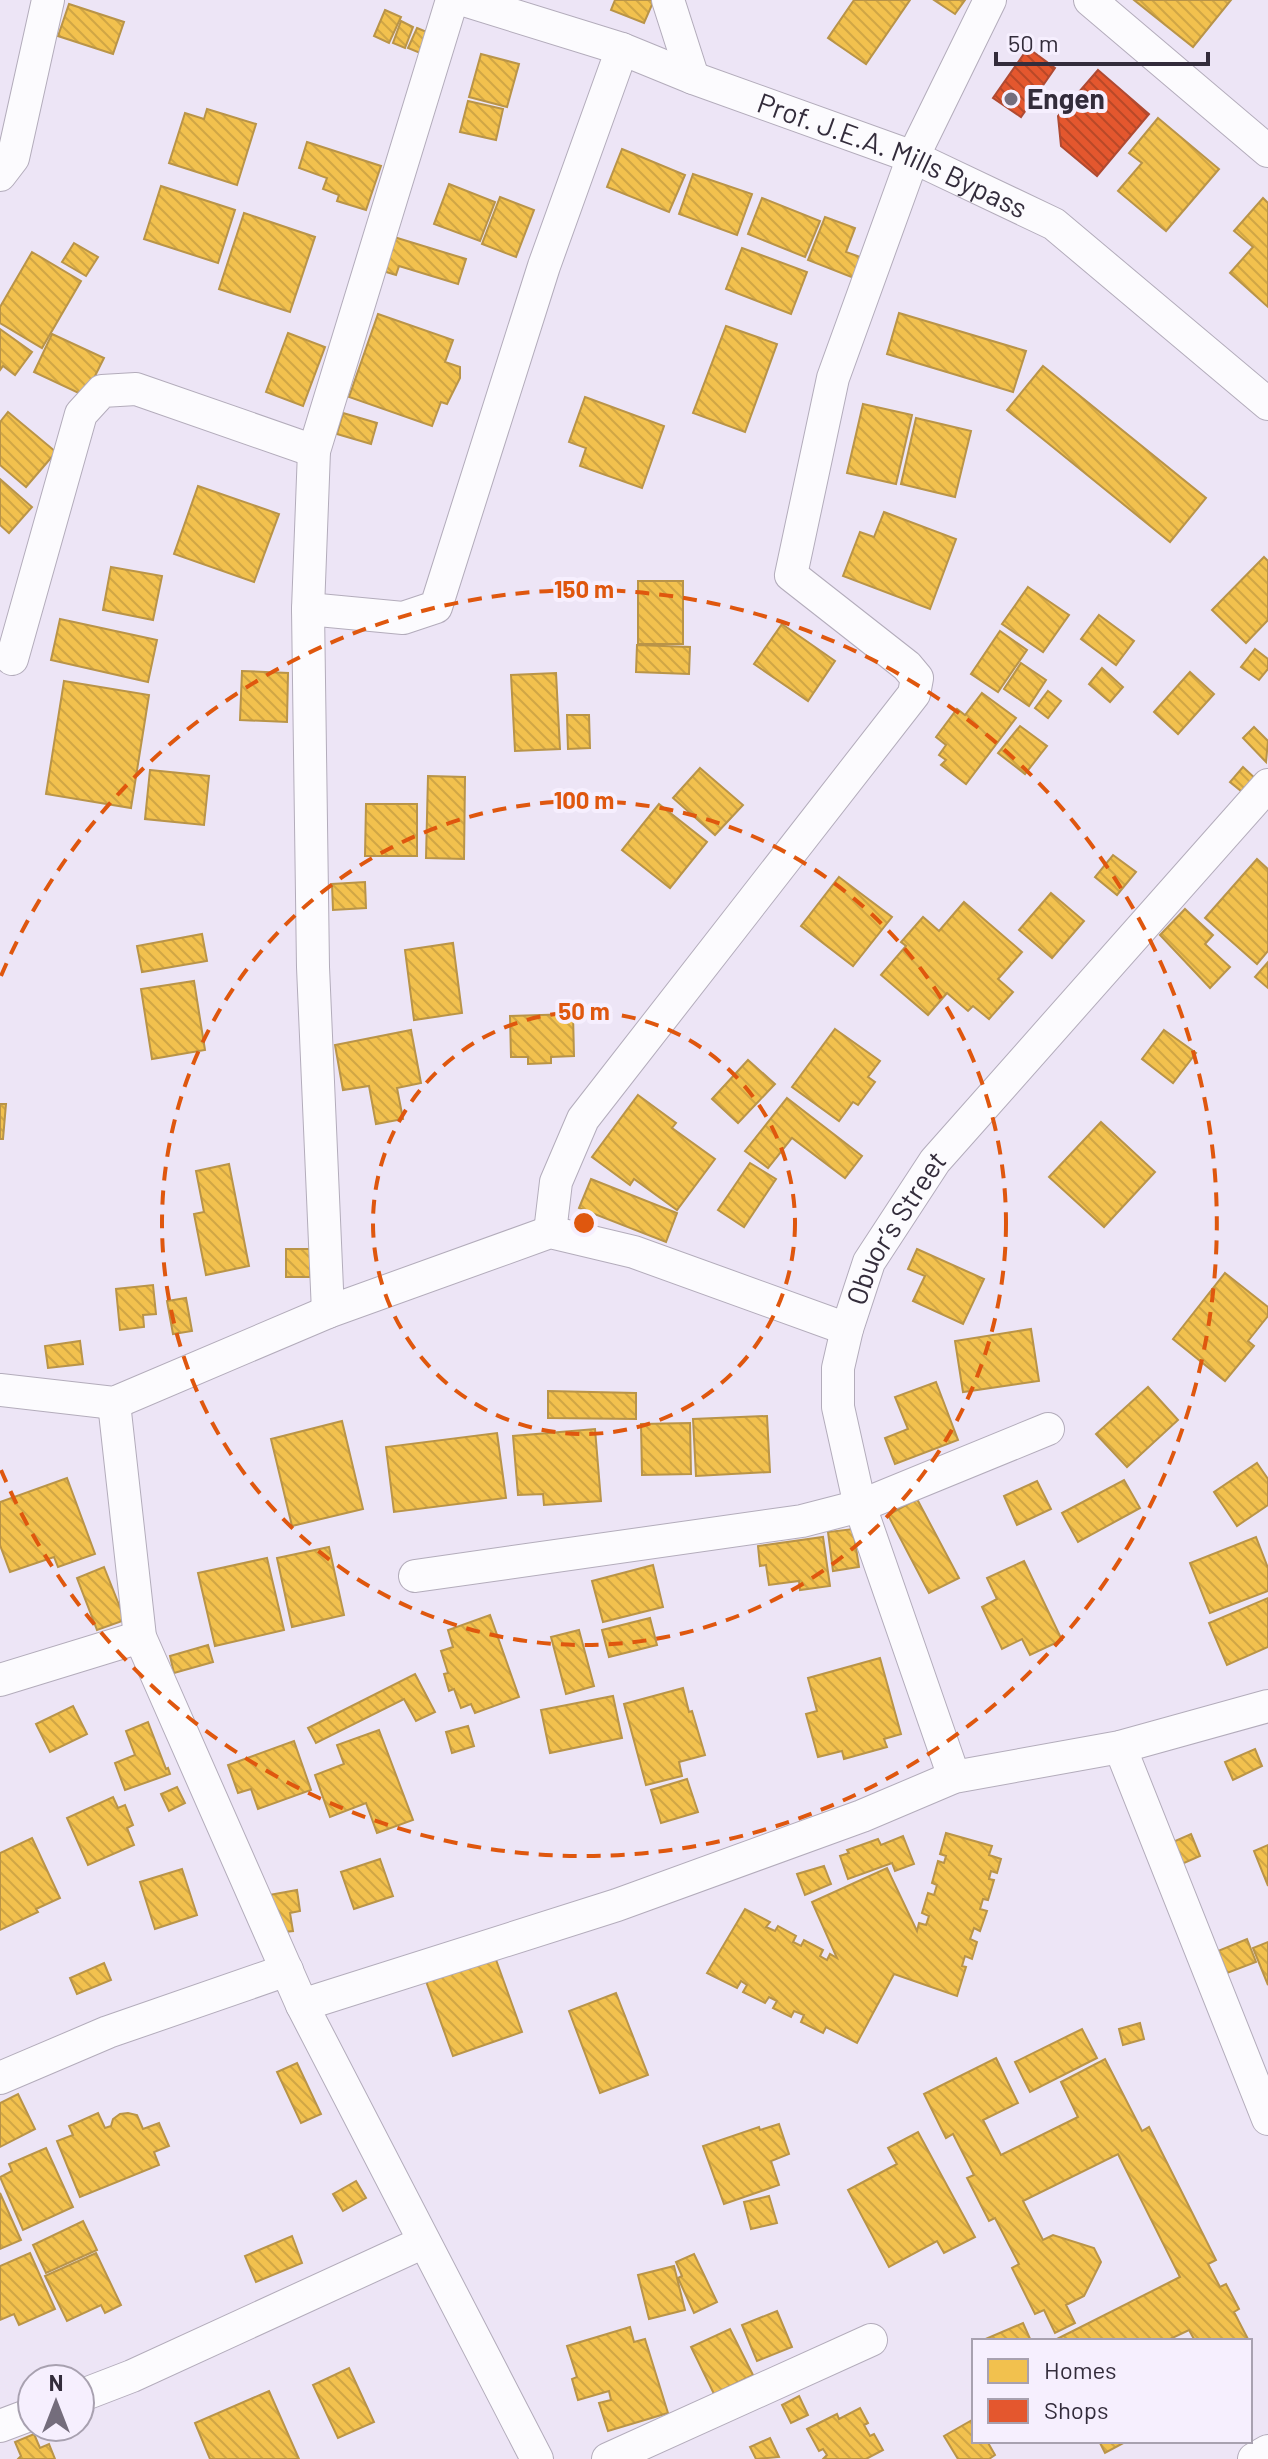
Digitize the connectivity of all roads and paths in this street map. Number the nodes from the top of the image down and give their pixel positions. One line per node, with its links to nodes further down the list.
1 (48, 0): 11 (street)
2 (452, 0): 13 (street)
3 (464, 0): 7 (street, Prof. J.E.A. Mills Bypass)
4 (668, 0): 8 (street)
5 (990, 0): 10 (street)
6 (1090, 0): 9 (street)
7 (622, 49): 8 (street, Prof. J.E.A. Mills Bypass); 14 (street)
8 (693, 78): 10 (street, Prof. J.E.A. Mills Bypass)
9 (1268, 151)
10 (913, 157): 12 (street, Prof. J.E.A. Mills Bypass); 17 (street)
11 (0, 175)
12 (1268, 404)
13 (314, 451): 14 (street); 15 (street)
14 (308, 609): 18 (street)
15 (12, 659)
16 (1268, 785): 19 (street, Obuor’s Street)
17 (550, 1232): 18 (street); 19 (street)
18 (328, 1312): 21 (street)
19 (847, 1329): 23 (street, Obuor’s Street)
20 (0, 1390): 21 (street)
21 (114, 1403): 25 (street)
22 (1048, 1429): 23 (street)
23 (860, 1506): 24 (street); 29 (street, Obuor’s Street)
24 (415, 1576)
25 (140, 1637): 26 (street); 30 (street)
26 (0, 1680)
27 (1268, 1706): 28 (street)
28 (1120, 1747): 29 (street); 33 (street)
29 (954, 1777): 31 (street)
30 (287, 1970): 31 (street); 32 (street)
31 (302, 2005): 34 (street)
32 (0, 2078)
33 (1268, 2119)
34 (424, 2242): 36 (street); 38 (street)
35 (871, 2340): 39 (street)
36 (96, 2390)
37 (1268, 2451): 40 (street)
38 (537, 2459)
39 (608, 2459)
40 (1254, 2459)

